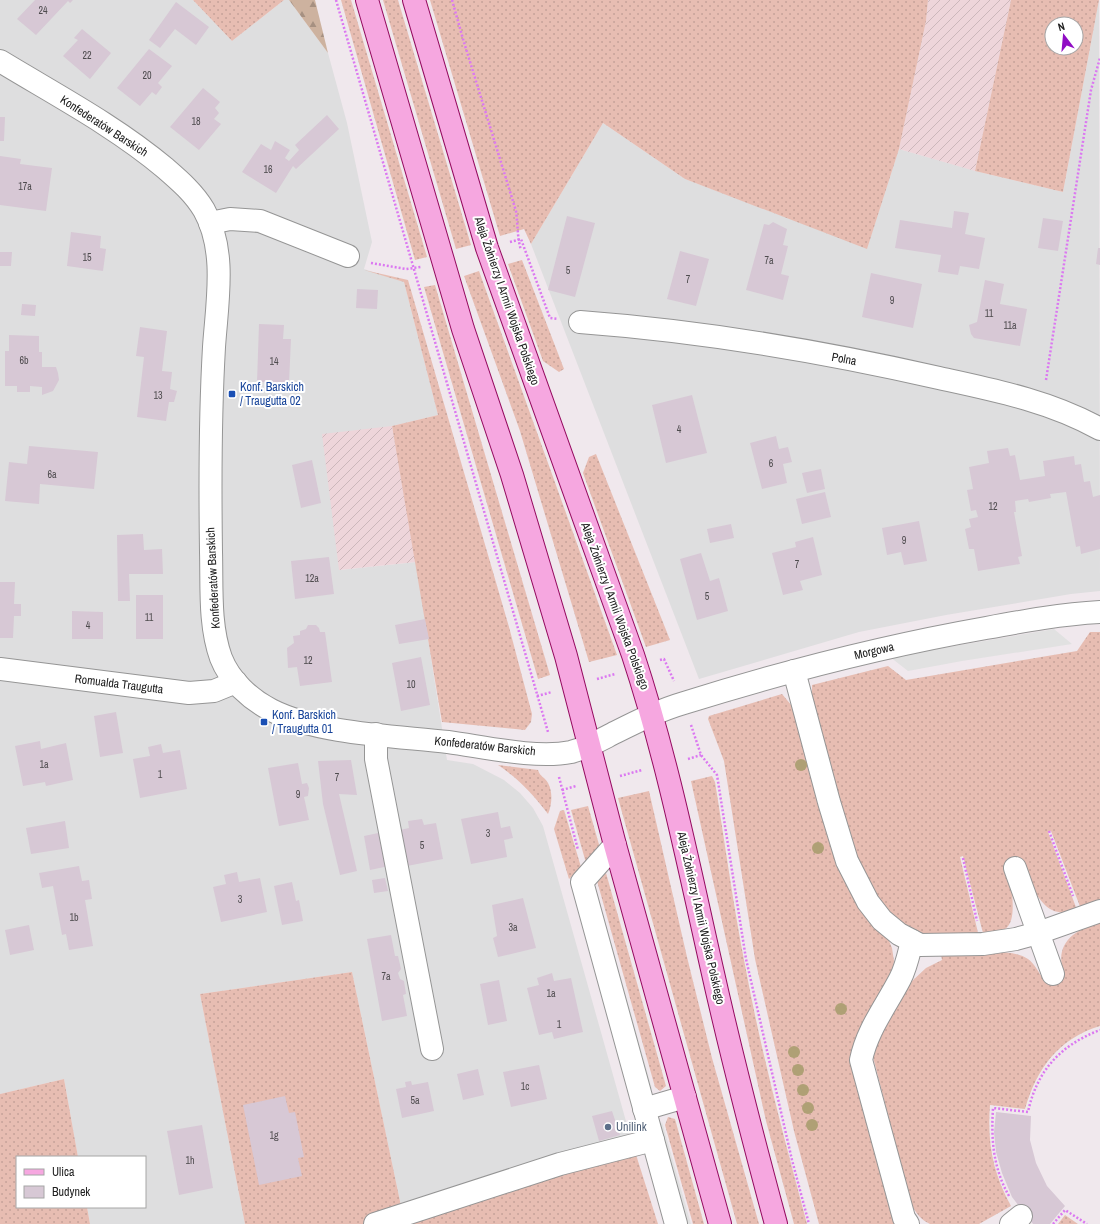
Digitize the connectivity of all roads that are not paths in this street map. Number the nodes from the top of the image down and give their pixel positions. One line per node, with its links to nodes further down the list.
1 (367, 0): 14 (main road)
2 (414, 0): 12 (main road, Aleja Żołnierzy I Armii Wojska Polskiego)
3 (0, 61): 4 (street, Konfederatów Barskich)
4 (210, 223): 5 (street); 11 (street, Konfederatów Barskich)
5 (348, 256)
6 (580, 322): 7 (street, Polna)
7 (1100, 429)
8 (1100, 612): 10 (street, Morgowa)
9 (0, 669): 11 (street, Romualda Traugutta)
10 (794, 671): 12 (street, Morgowa); 19 (street)
11 (236, 682): 13 (street, Konfederatów Barskich)
12 (652, 714): 14 (street, Konfederatów Barskich); 28 (main road, Aleja Żołnierzy I Armii Wojska Polskiego)
13 (376, 734): 14 (street, Konfederatów Barskich); 21 (street)
14 (590, 745): 15 (main road)
15 (615, 845): 22 (main road); 23 (street)
16 (1015, 868): 18 (street)
17 (1100, 910): 18 (street)
18 (1038, 933): 19 (street); 20 (street)
19 (912, 941): 29 (street)
20 (1053, 974)
21 (432, 1049)
22 (685, 1097): 23 (street); 27 (main road)
23 (644, 1109): 24 (street)
24 (652, 1140): 25 (street); 26 (street)
25 (375, 1224)
26 (676, 1224)
27 (720, 1224)
28 (776, 1224)
29 (908, 1224)

